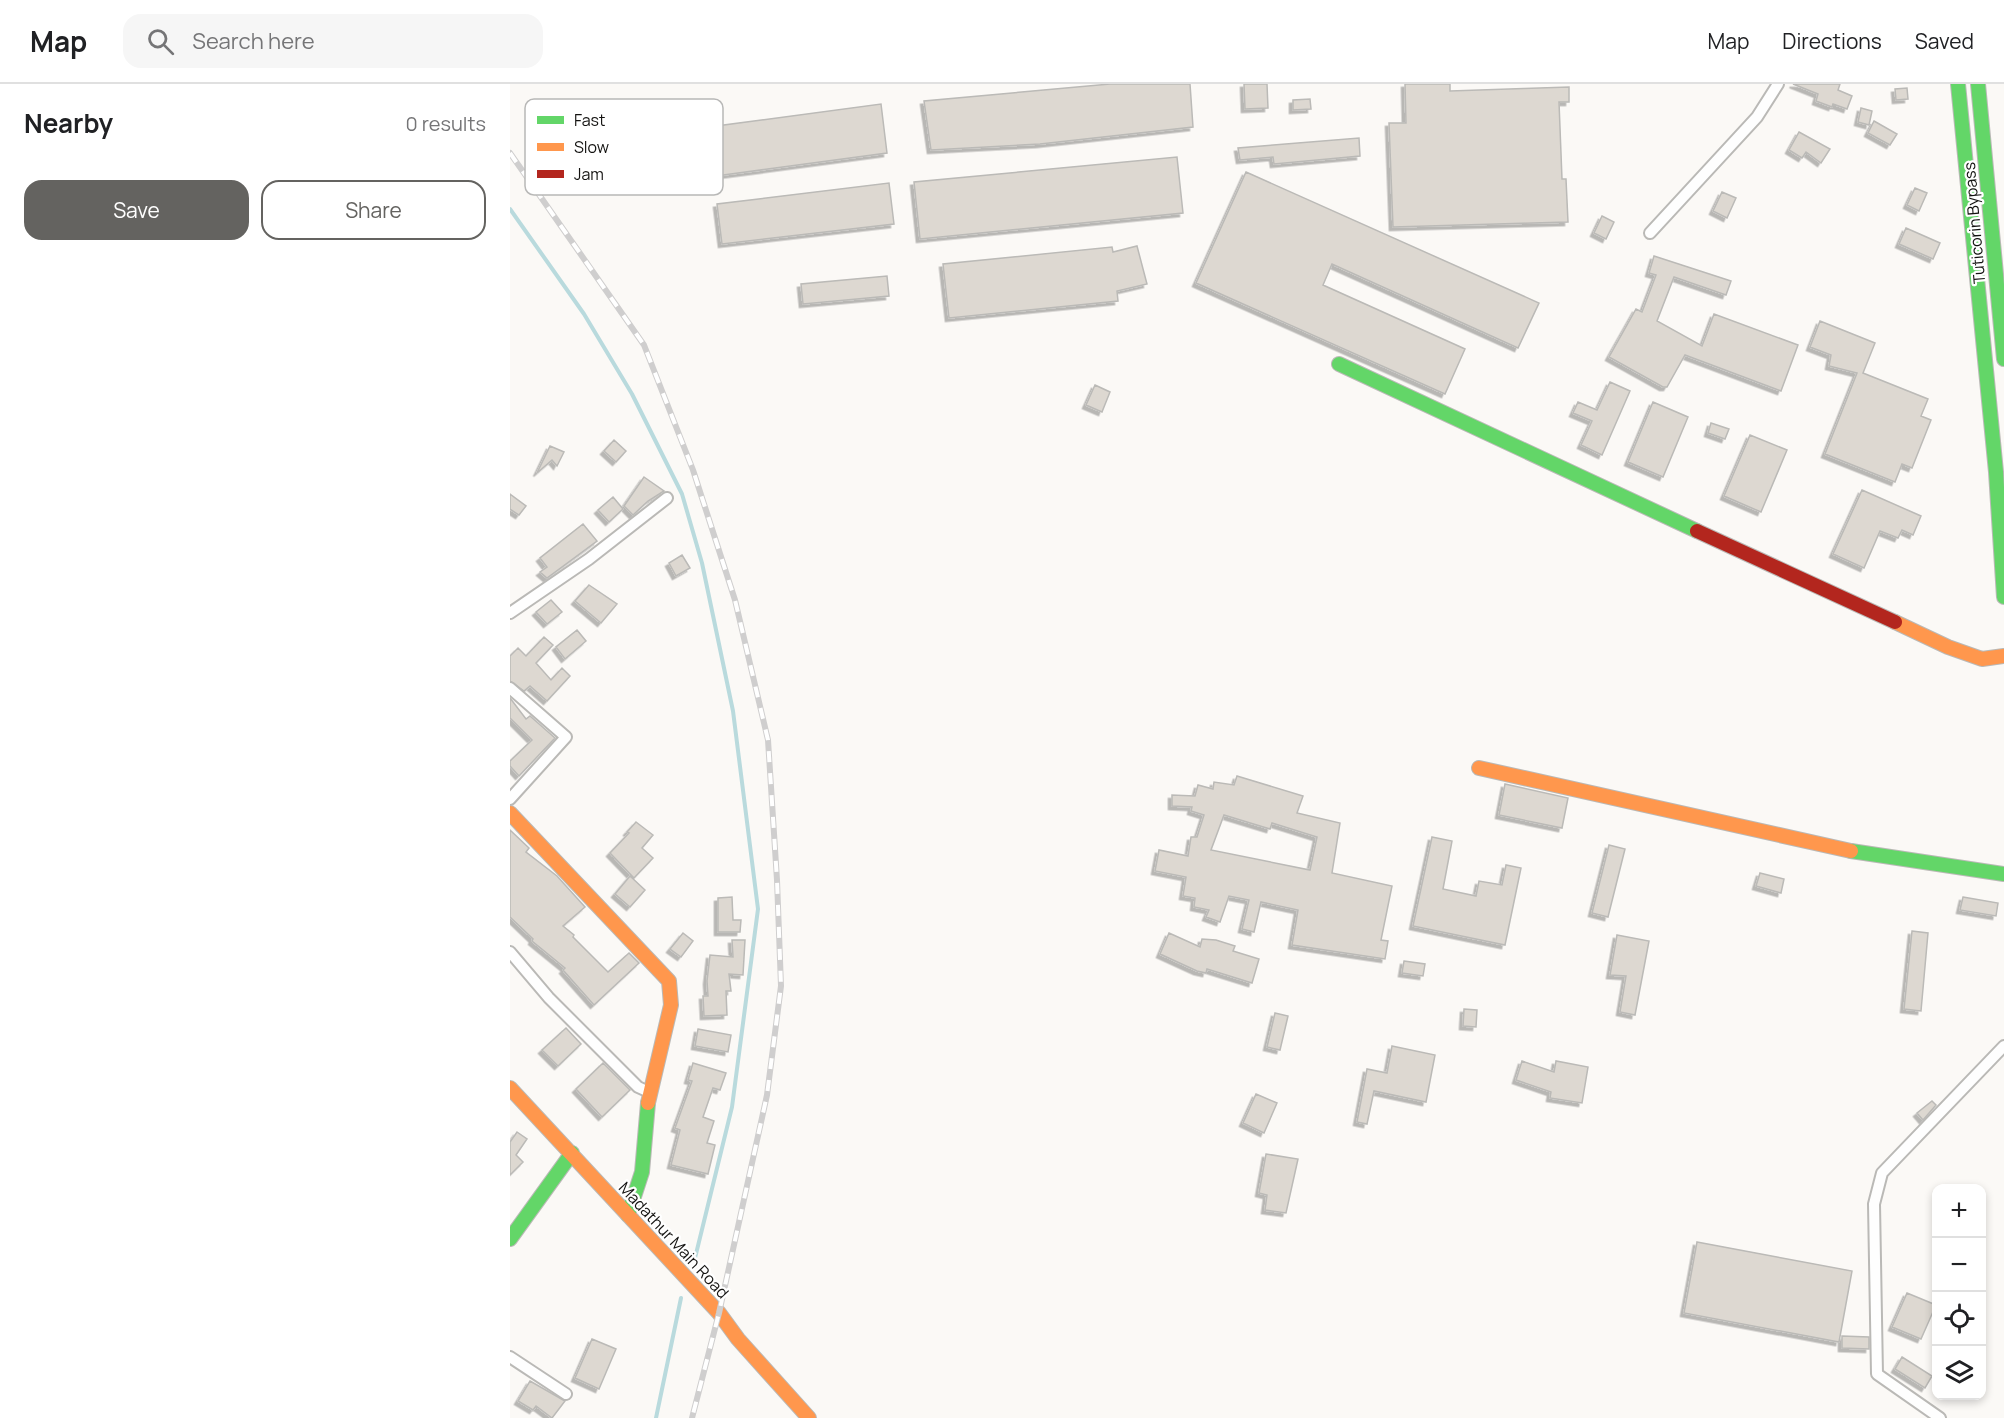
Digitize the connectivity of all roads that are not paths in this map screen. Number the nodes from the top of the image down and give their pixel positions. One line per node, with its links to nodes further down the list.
1 (1778, 84): 4 (street)
2 (1958, 84): 8 (main road)
3 (1978, 84): 5 (main road, Tuticorin Bypass)
4 (1650, 233)
5 (2004, 359)
6 (1338, 364): 10 (main road)
7 (668, 498): 9 (street)
8 (2004, 597)
9 (510, 613)
10 (2004, 656)
11 (510, 687): 13 (street)
12 (1479, 768): 15 (main road)
13 (510, 798)
14 (510, 813): 19 (main road)
15 (2004, 874)
16 (510, 952): 19 (street)
17 (2004, 1046): 26 (street)
18 (510, 1088): 20 (main road, Madathur Main Road)
19 (649, 1092): 21 (main road)
20 (572, 1153): 21 (main road, Madathur Main Road); 22 (main road)
21 (628, 1215): 25 (main road, Madathur Main Road)
22 (510, 1239)
23 (510, 1357): 24 (street)
24 (566, 1394)
25 (809, 1418)
26 (1940, 1418)

